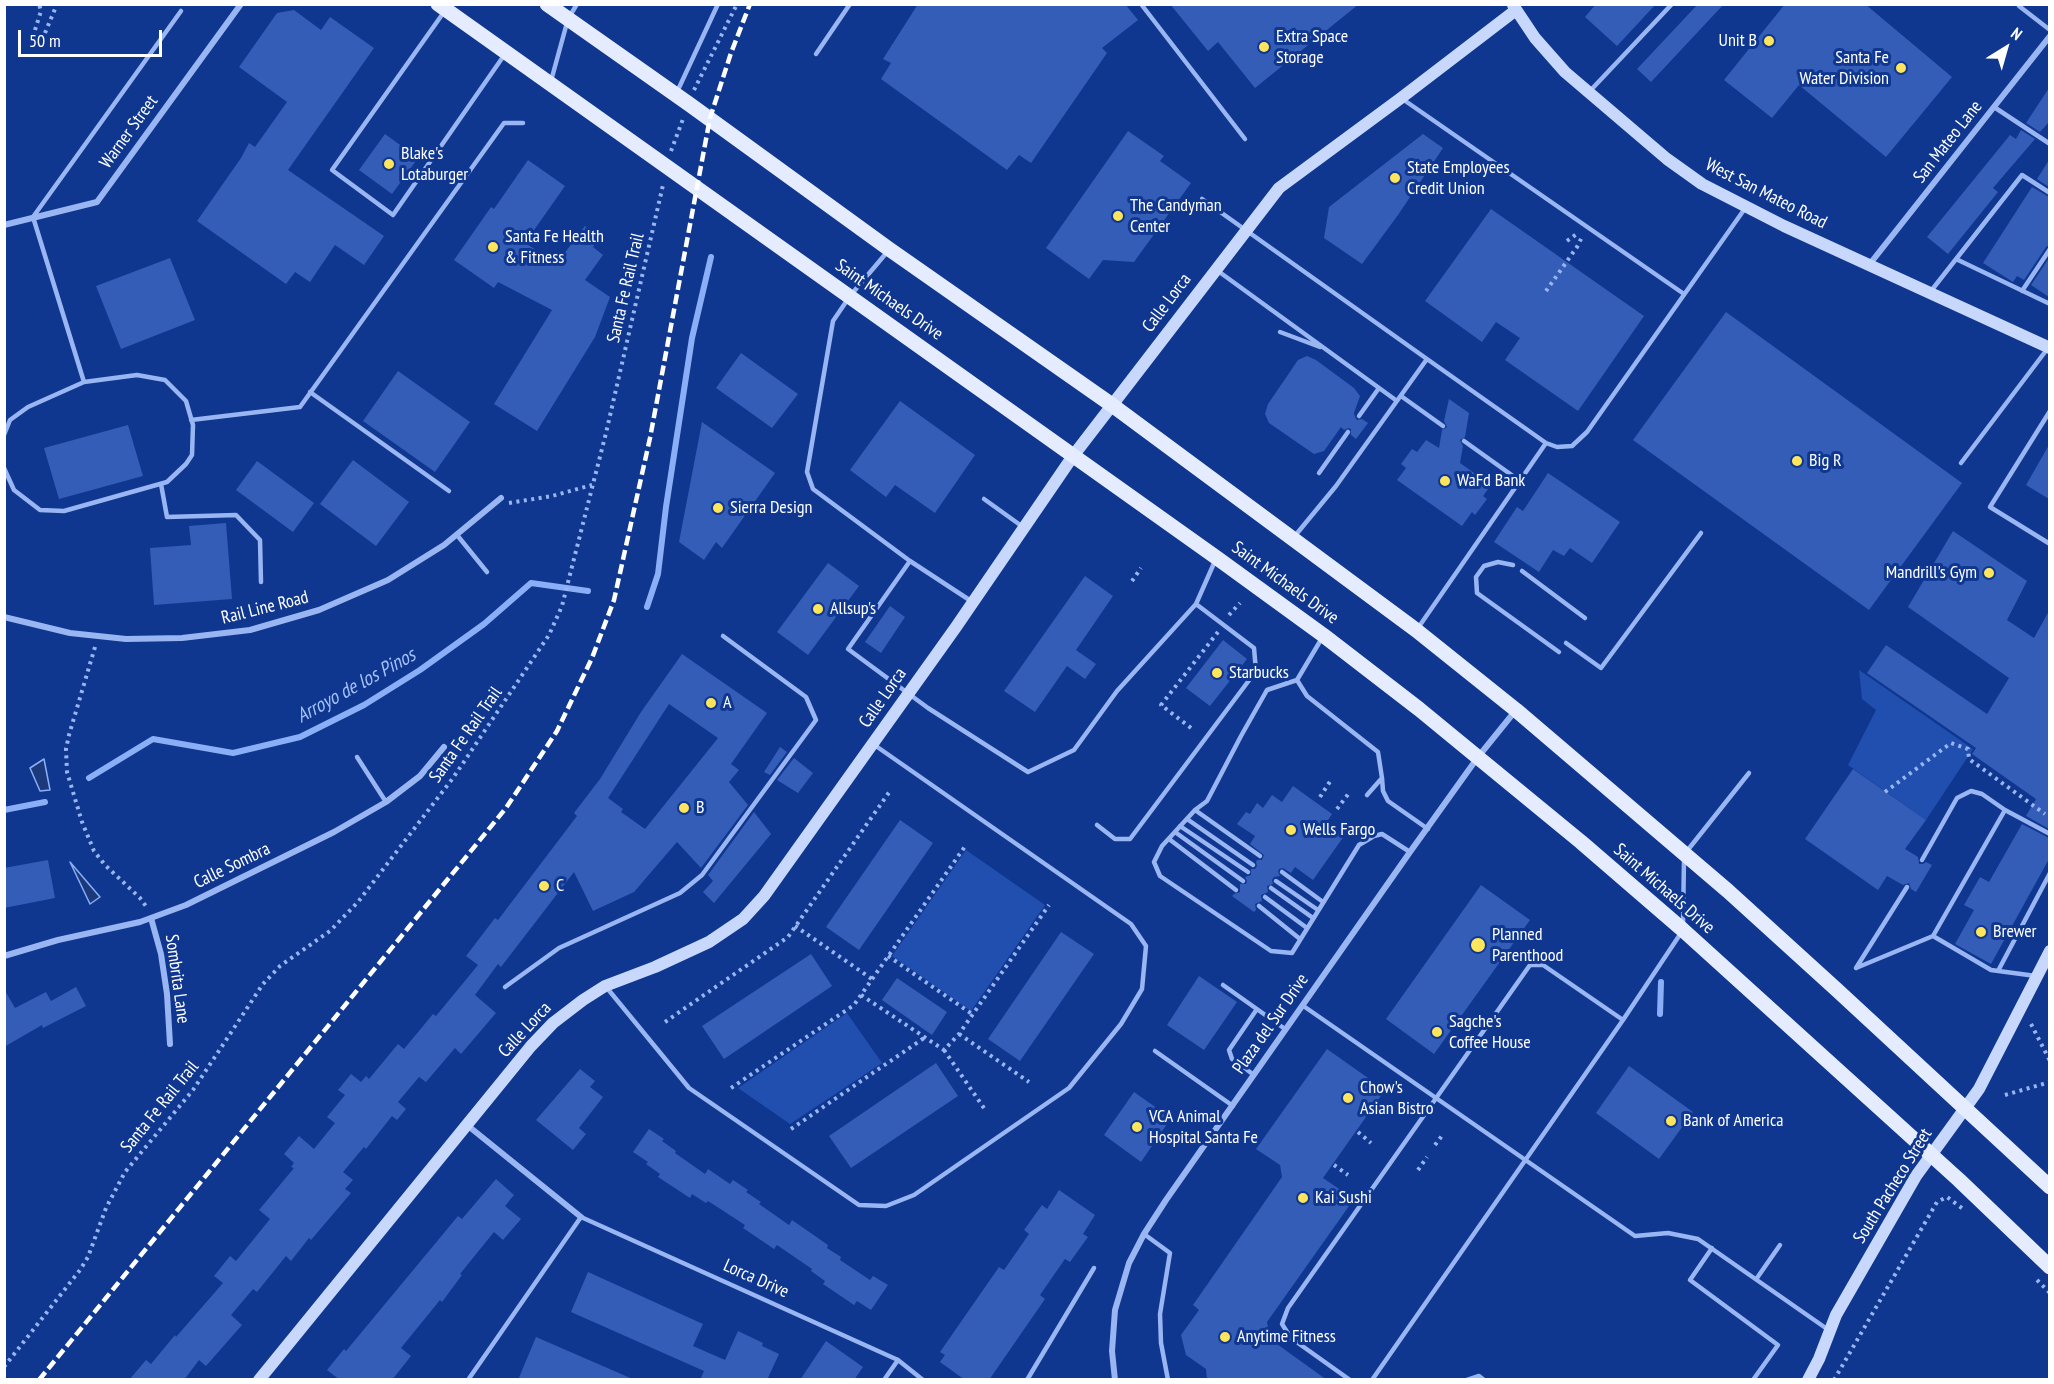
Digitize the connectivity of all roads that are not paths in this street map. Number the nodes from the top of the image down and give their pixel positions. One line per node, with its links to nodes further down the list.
1 (241, 4): 28 (street, Warner Street)
2 (547, 4): 12 (main road)
3 (577, 4): 12 (lane)
4 (718, 4): 19 (lane)
5 (850, 4): 16 (lane)
6 (1141, 4): 23 (lane)
7 (1671, 4): 18 (lane)
8 (2020, 4): 13 (lane)
9 (442, 7): 15 (main road, Saint Michaels Drive); 15 (lane)
10 (1515, 7): 18 (street, West San Mateo Road); 20 (street, Calle Lorca)
11 (181, 10): 28 (lane)
12 (568, 19): 17 (lane); 19 (main road)
13 (2049, 30)
14 (2049, 38): 21 (street, San Mateo Lane)
15 (507, 52): 17 (main road, Saint Michaels Drive)
16 (816, 54)
17 (550, 84): 39 (main road, Saint Michaels Drive)
18 (1588, 93): 27 (street, West San Mateo Road)
19 (675, 94): 31 (main road)
20 (1401, 98): 30 (street, Calle Lorca); 38 (lane)
21 (1994, 107): 24 (lane); 34 (street, San Mateo Lane)
22 (523, 123): 47 (lane)
23 (1245, 139)
24 (2049, 144)
25 (2049, 193): 33 (lane)
26 (1202, 200): 30 (lane)
27 (1746, 207): 34 (street, West San Mateo Road); 38 (lane)
28 (33, 217): 29 (street, Warner Street); 45 (lane)
29 (4, 225)
30 (1245, 231): 35 (street, Calle Lorca); 44 (lane)
31 (890, 249): 39 (lane); 50 (main road)
32 (2049, 249): 36 (lane)
33 (1956, 259): 36 (lane); 37 (lane)
34 (1869, 265): 37 (street, West San Mateo Road)
35 (1216, 270): 43 (lane); 50 (street, Calle Lorca)
36 (2022, 291): 40 (lane)
37 (1929, 293): 42 (street, West San Mateo Road)
38 (1684, 294): 58 (lane)
39 (850, 296): 59 (main road, Saint Michaels Drive); 74 (lane)
40 (2049, 304)
41 (1280, 332): 43 (lane)
42 (2049, 347): 60 (lane)
43 (1326, 349): 46 (lane)
44 (1427, 359): 48 (lane); 58 (lane)
45 (84, 382): 53 (lane); 56 (lane)
46 (1379, 388): 49 (lane); 52 (lane)
47 (310, 392): 53 (lane); 65 (lane)
48 (1401, 396): 49 (lane); 54 (lane)
49 (1397, 401): 71 (lane)
50 (1112, 405): 59 (street, Calle Lorca); 71 (main road)
51 (2049, 411): 72 (lane)
52 (1359, 416)
53 (191, 420): 64 (lane)
54 (1443, 426)
55 (1348, 432): 62 (lane)
56 (4, 435)
57 (1464, 441): 63 (lane)
58 (1546, 443): 63 (lane)
59 (1073, 456): 68 (street, Calle Lorca); 73 (main road, Saint Michaels Drive)
60 (1961, 464)
61 (4, 468): 64 (lane)
62 (1319, 473)
63 (1520, 481): 83 (lane)
64 (161, 484): 78 (lane)
65 (449, 491)
66 (501, 498): 70 (street, Rail Line Road)
67 (984, 499): 68 (lane)
68 (1023, 527): 79 (street, Calle Lorca)
69 (1701, 533): 86 (lane)
70 (457, 535): 77 (lane); 81 (street, Rail Line Road)
71 (1293, 538): 83 (main road)
72 (2049, 544)
73 (1217, 558): 80 (lane); 84 (main road, Saint Michaels Drive)
74 (910, 561): 79 (lane); 89 (lane)
75 (1513, 565): 87 (lane)
76 (1522, 571): 82 (lane)
77 (488, 572)
78 (261, 582)
79 (972, 602): 89 (street, Calle Lorca)
80 (1196, 604): 89 (lane); 102 (lane)
81 (4, 617)
82 (1585, 618)
83 (1416, 630): 90 (main road)
84 (1323, 635): 88 (lane); 93 (main road, Saint Michaels Drive)
85 (723, 636): 137 (lane)
86 (1566, 643)
87 (1559, 652)
88 (1298, 680): 96 (lane); 99 (lane)
89 (908, 694): 91 (street, Calle Lorca)
90 (1516, 710): 93 (street, Plaza del Sur Drive); 109 (main road)
91 (873, 744): 136 (street, Calle Lorca); 136 (lane)
92 (444, 747): 98 (street, Calle Sombra)
93 (1478, 757): 104 (street, Plaza del Sur Drive); 128 (main road, Saint Michaels Drive)
94 (357, 758): 98 (lane)
95 (1749, 773): 109 (lane)
96 (1382, 778): 97 (lane); 104 (lane)
97 (1367, 795)
98 (386, 802): 125 (street, Calle Sombra)
99 (1195, 810): 101 (lane); 110 (lane)
100 (2005, 810): 106 (lane); 111 (lane); 129 (lane)
101 (1187, 819): 103 (lane); 112 (lane)
102 (1097, 825)
103 (1180, 826): 105 (lane); 113 (lane)
104 (1428, 829): 108 (street, Plaza del Sur Drive)
105 (1175, 832): 107 (lane); 117 (lane)
106 (2049, 834)
107 (1169, 839): 120 (lane); 130 (lane)
108 (1410, 852): 122 (lane); 138 (street, Plaza del Sur Drive)
109 (1684, 854): 128 (lane); 147 (main road)
110 (1260, 856)
111 (1922, 860)
112 (1253, 865)
113 (1248, 872)
114 (1282, 872): 122 (lane)
115 (2049, 873): 133 (lane)
116 (1276, 880): 124 (lane)
117 (1243, 881)
118 (1907, 887): 129 (lane)
119 (1271, 888): 126 (lane)
120 (1236, 890)
121 (1265, 897): 127 (lane)
122 (1323, 902): 124 (lane)
123 (1258, 906): 130 (lane)
124 (1318, 910): 126 (lane)
125 (152, 918): 132 (street, Calle Sombra); 142 (street, Sombrita Lane)
126 (1313, 918): 127 (lane)
127 (1307, 928): 130 (lane)
128 (1683, 930): 140 (lane); 149 (main road, Saint Michaels Drive)
129 (1933, 936): 133 (lane)
130 (1300, 939)
131 (2049, 951): 134 (street, South Pacheco Street)
132 (4, 956)
133 (1998, 970): 134 (lane)
134 (2037, 976): 147 (street, South Pacheco Street)
135 (1223, 985): 139 (lane)
136 (605, 986): 148 (street, Calle Lorca)
137 (505, 987)
138 (1302, 1005): 141 (street, Plaza del Sur Drive); 145 (lane)
139 (1257, 1009): 141 (lane); 144 (lane)
140 (1623, 1020): 145 (lane); 150 (lane)
141 (1286, 1029): 144 (street, Plaza del Sur Drive)
142 (170, 1044)
143 (1155, 1051): 146 (lane)
144 (1254, 1075): 146 (street, Plaza del Sur Drive)
145 (1436, 1098): 150 (lane); 168 (lane)
146 (1233, 1106): 153 (street, Plaza del Sur Drive)
147 (1965, 1108): 149 (street, South Pacheco Street); 151 (main road)
148 (467, 1125): 152 (street, Lorca Drive); 162 (street, Calle Lorca)
149 (1929, 1155): 156 (main road, Saint Michaels Drive); 159 (street, South Pacheco Street)
150 (1526, 1160): 155 (lane); 169 (lane)
151 (2049, 1187)
152 (581, 1217): 160 (lane, Lorca Drive); 163 (lane)
153 (1144, 1234): 166 (street, Plaza del Sur Drive); 167 (lane)
154 (1780, 1245): 158 (lane)
155 (1712, 1248): 158 (lane); 172 (lane)
156 (2049, 1267)
157 (1094, 1268): 165 (lane)
158 (1757, 1278): 159 (lane)
159 (1831, 1332): 173 (street, South Pacheco Street)
160 (898, 1360): 161 (lane, Lorca Drive); 164 (lane)
161 (920, 1378)
162 (259, 1380)
163 (468, 1380)
164 (884, 1380)
165 (1027, 1380)
166 (1115, 1380)
167 (1168, 1380)
168 (1350, 1380)
169 (1372, 1380)
170 (1467, 1380): 171 (lane)
171 (1484, 1380)
172 (1753, 1380)
173 (1808, 1380)

